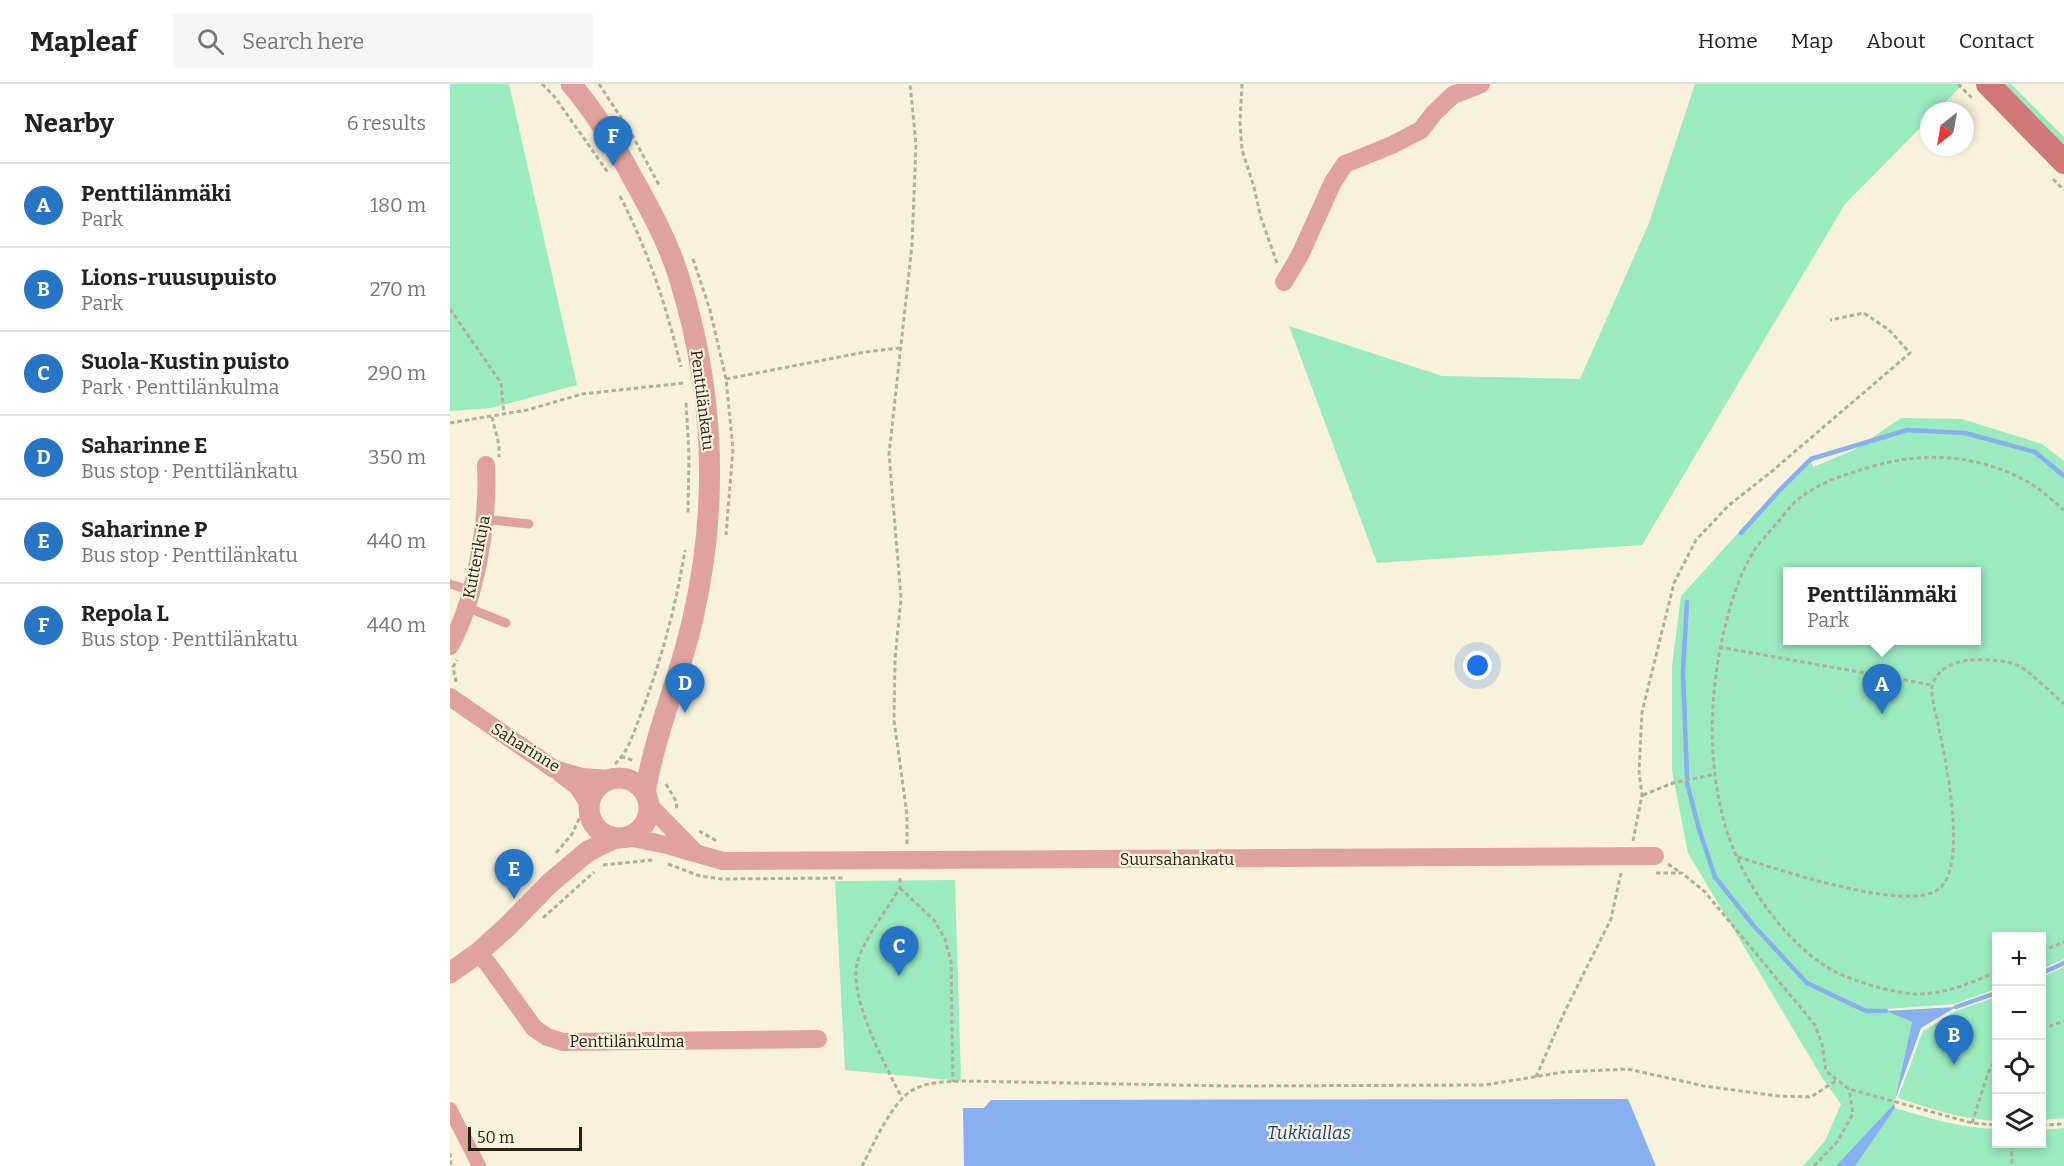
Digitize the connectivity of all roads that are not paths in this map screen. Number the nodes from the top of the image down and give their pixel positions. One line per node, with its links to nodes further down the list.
1 (571, 84): 14 (street, Penttilänkatu)
2 (1481, 84): 5 (street)
3 (1988, 84): 4 (main road)
4 (2064, 162)
5 (1284, 282)
6 (492, 465): 7 (street, Kutterikuja)
7 (484, 519): 8 (lane); 10 (street, Kutterikuja)
8 (529, 524)
9 (450, 584): 10 (lane)
10 (469, 599): 11 (lane); 12 (street, Kutterikuja)
11 (506, 623)
12 (454, 652)
13 (454, 692): 15 (street, Saharinne)
14 (657, 740): 16 (street); 17 (street, Penttilänkatu)
15 (554, 769): 16 (street, Saharinne); 18 (street)
16 (614, 775): 17 (street); 18 (street)
17 (647, 799): 19 (street); 20 (street, Suursahankatu)
18 (586, 811): 19 (street); 22 (street)
19 (622, 837): 20 (street, Suursahankatu); 22 (street)
20 (699, 855): 21 (street, Suursahankatu)
21 (1653, 865)
22 (550, 882): 23 (street)
23 (478, 953): 24 (street); 25 (street, Penttilänkulma)
24 (450, 973)
25 (818, 1039)
26 (450, 1109): 27 (street)
27 (479, 1166)

